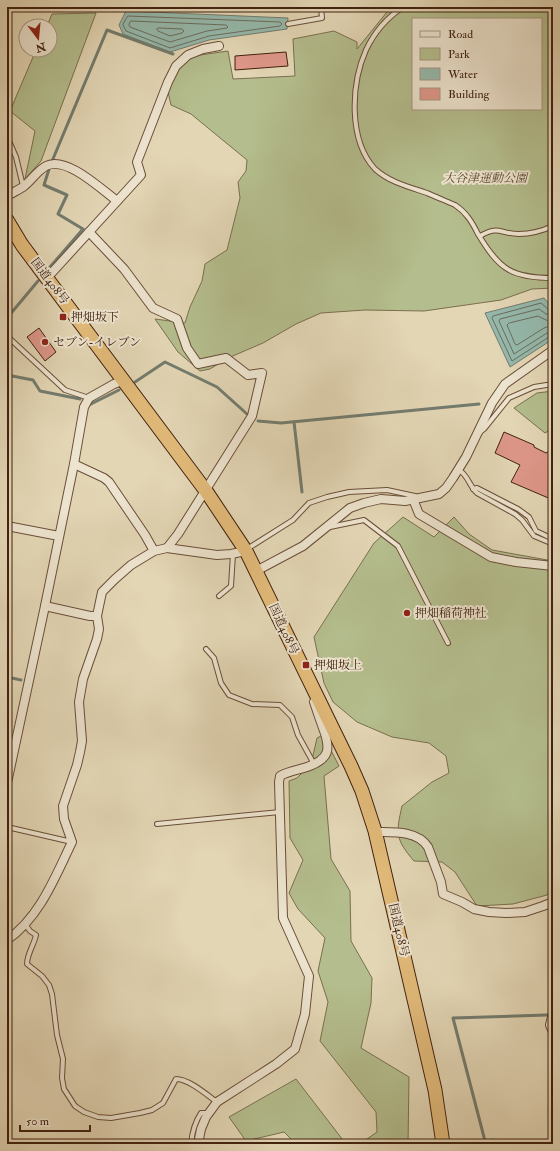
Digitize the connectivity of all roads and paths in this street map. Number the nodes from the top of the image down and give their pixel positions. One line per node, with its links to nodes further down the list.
1 (321, 7): 3 (lane)
2 (403, 7): 12 (lane)
3 (288, 24)
4 (218, 46): 8 (street)
5 (9, 141): 6 (lane)
6 (23, 187): 7 (street); 8 (street)
7 (7, 196)
8 (117, 201): 11 (street)
9 (7, 220): 13 (highway, 国道408号)
10 (553, 226): 12 (lane)
11 (89, 232): 13 (street); 24 (street)
12 (480, 236): 14 (lane)
13 (47, 278): 17 (highway, 国道408号)
14 (553, 278)
15 (7, 336): 19 (lane)
16 (553, 350): 20 (street)
17 (124, 380): 19 (street); 24 (highway, 国道408号)
18 (553, 384): 20 (lane)
19 (89, 398): 21 (street)
20 (476, 436): 22 (street)
21 (74, 464): 28 (street); 32 (street)
22 (459, 470): 23 (lane); 25 (street)
23 (472, 489): 29 (lane); 30 (lane)
24 (206, 491): 31 (street); 33 (highway, 国道408号)
25 (417, 498): 27 (street); 33 (lane); 34 (street)
26 (7, 526): 28 (street)
27 (325, 528): 35 (street); 39 (lane)
28 (59, 536): 37 (street)
29 (553, 539)
30 (553, 544)
31 (167, 548): 32 (street); 33 (street)
32 (154, 552): 38 (street)
33 (239, 552): 35 (highway, 国道408号); 36 (lane)
34 (553, 566)
35 (256, 571): 41 (highway, 国道408号)
36 (218, 596)
37 (45, 606): 38 (street); 43 (street)
38 (97, 616): 48 (street)
39 (448, 642)
40 (206, 650): 42 (lane)
41 (299, 662): 42 (street); 47 (highway, 国道408号)
42 (314, 764): 44 (street)
43 (7, 783)
44 (281, 812): 45 (lane); 54 (street)
45 (157, 824)
46 (7, 827): 48 (lane)
47 (375, 831): 49 (street); 58 (highway, 国道408号)
48 (72, 842): 50 (street)
49 (553, 902)
50 (25, 924): 51 (street); 54 (lane)
51 (7, 940)
52 (553, 1013): 53 (street)
53 (553, 1032)
54 (217, 1102): 55 (street)
55 (209, 1113): 56 (lane); 57 (street)
56 (191, 1144)
57 (198, 1144)
58 (443, 1144)

